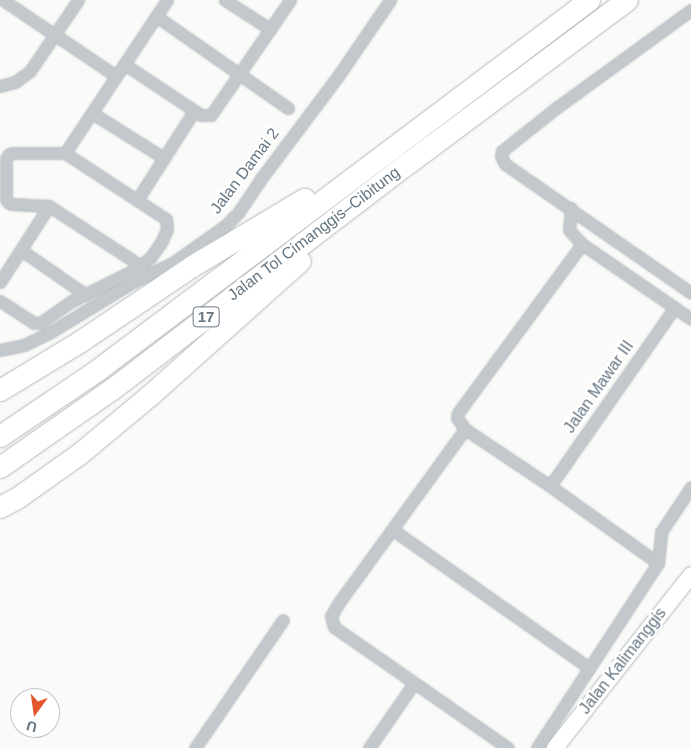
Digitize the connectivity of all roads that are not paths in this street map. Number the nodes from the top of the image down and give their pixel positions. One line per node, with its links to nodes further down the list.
1 (3, 0): 12 (street)
2 (78, 0): 12 (street)
3 (166, 0): 10 (street)
4 (225, 0): 11 (street)
5 (290, 0): 11 (street)
6 (390, 0): 39 (street, Jalan Damai 2)
7 (589, 0): 20 (highway, Jalan Tol Cimanggis–Cibitung / 17)
8 (627, 0): 24 (highway, Jalan Tol Cimanggis–Cibitung / 17)
9 (691, 10): 27 (street)
10 (156, 16): 13 (street); 14 (street)
11 (270, 30): 14 (street)
12 (54, 36): 15 (street); 16 (street)
13 (124, 64): 15 (street); 18 (street)
14 (240, 74): 17 (street); 18 (street)
15 (116, 76): 19 (street)
16 (0, 86)
17 (288, 108)
18 (194, 111): 23 (street)
19 (92, 113): 22 (street); 23 (street)
20 (397, 144): 40 (highway); 42 (highway, Jalan Tol Cimanggis–Cibitung / 17)
21 (5, 153): 22 (street); 26 (street)
22 (65, 153): 25 (street)
23 (164, 158): 25 (street)
24 (408, 163): 43 (highway, Jalan Tol Cimanggis–Cibitung / 17); 46 (highway)
25 (137, 200): 31 (street)
26 (49, 206): 29 (street); 31 (street)
27 (571, 208): 28 (street); 30 (street)
28 (582, 244): 32 (street); 41 (street)
29 (21, 250): 33 (street); 35 (street)
30 (631, 251): 32 (street); 34 (street)
31 (138, 268): 35 (street)
32 (620, 270): 37 (street)
33 (0, 282)
34 (691, 293)
35 (86, 295): 36 (street)
36 (1, 305)
37 (674, 308): 38 (street); 44 (street, Jalan Mawar III)
38 (691, 319)
39 (0, 350)
40 (0, 390)
41 (465, 429): 44 (street); 47 (street)
42 (0, 436)
43 (0, 467)
44 (550, 486): 48 (street)
45 (691, 487): 48 (street)
46 (0, 507)
47 (393, 530): 51 (street); 52 (street)
48 (658, 563): 51 (street)
49 (691, 575): 57 (main road, Jalan Kalimanggis)
50 (283, 620): 53 (street)
51 (589, 668): 56 (street)
52 (414, 683): 54 (street); 55 (street)
53 (195, 748)
54 (369, 748)
55 (507, 748)
56 (537, 748)
57 (555, 748)

